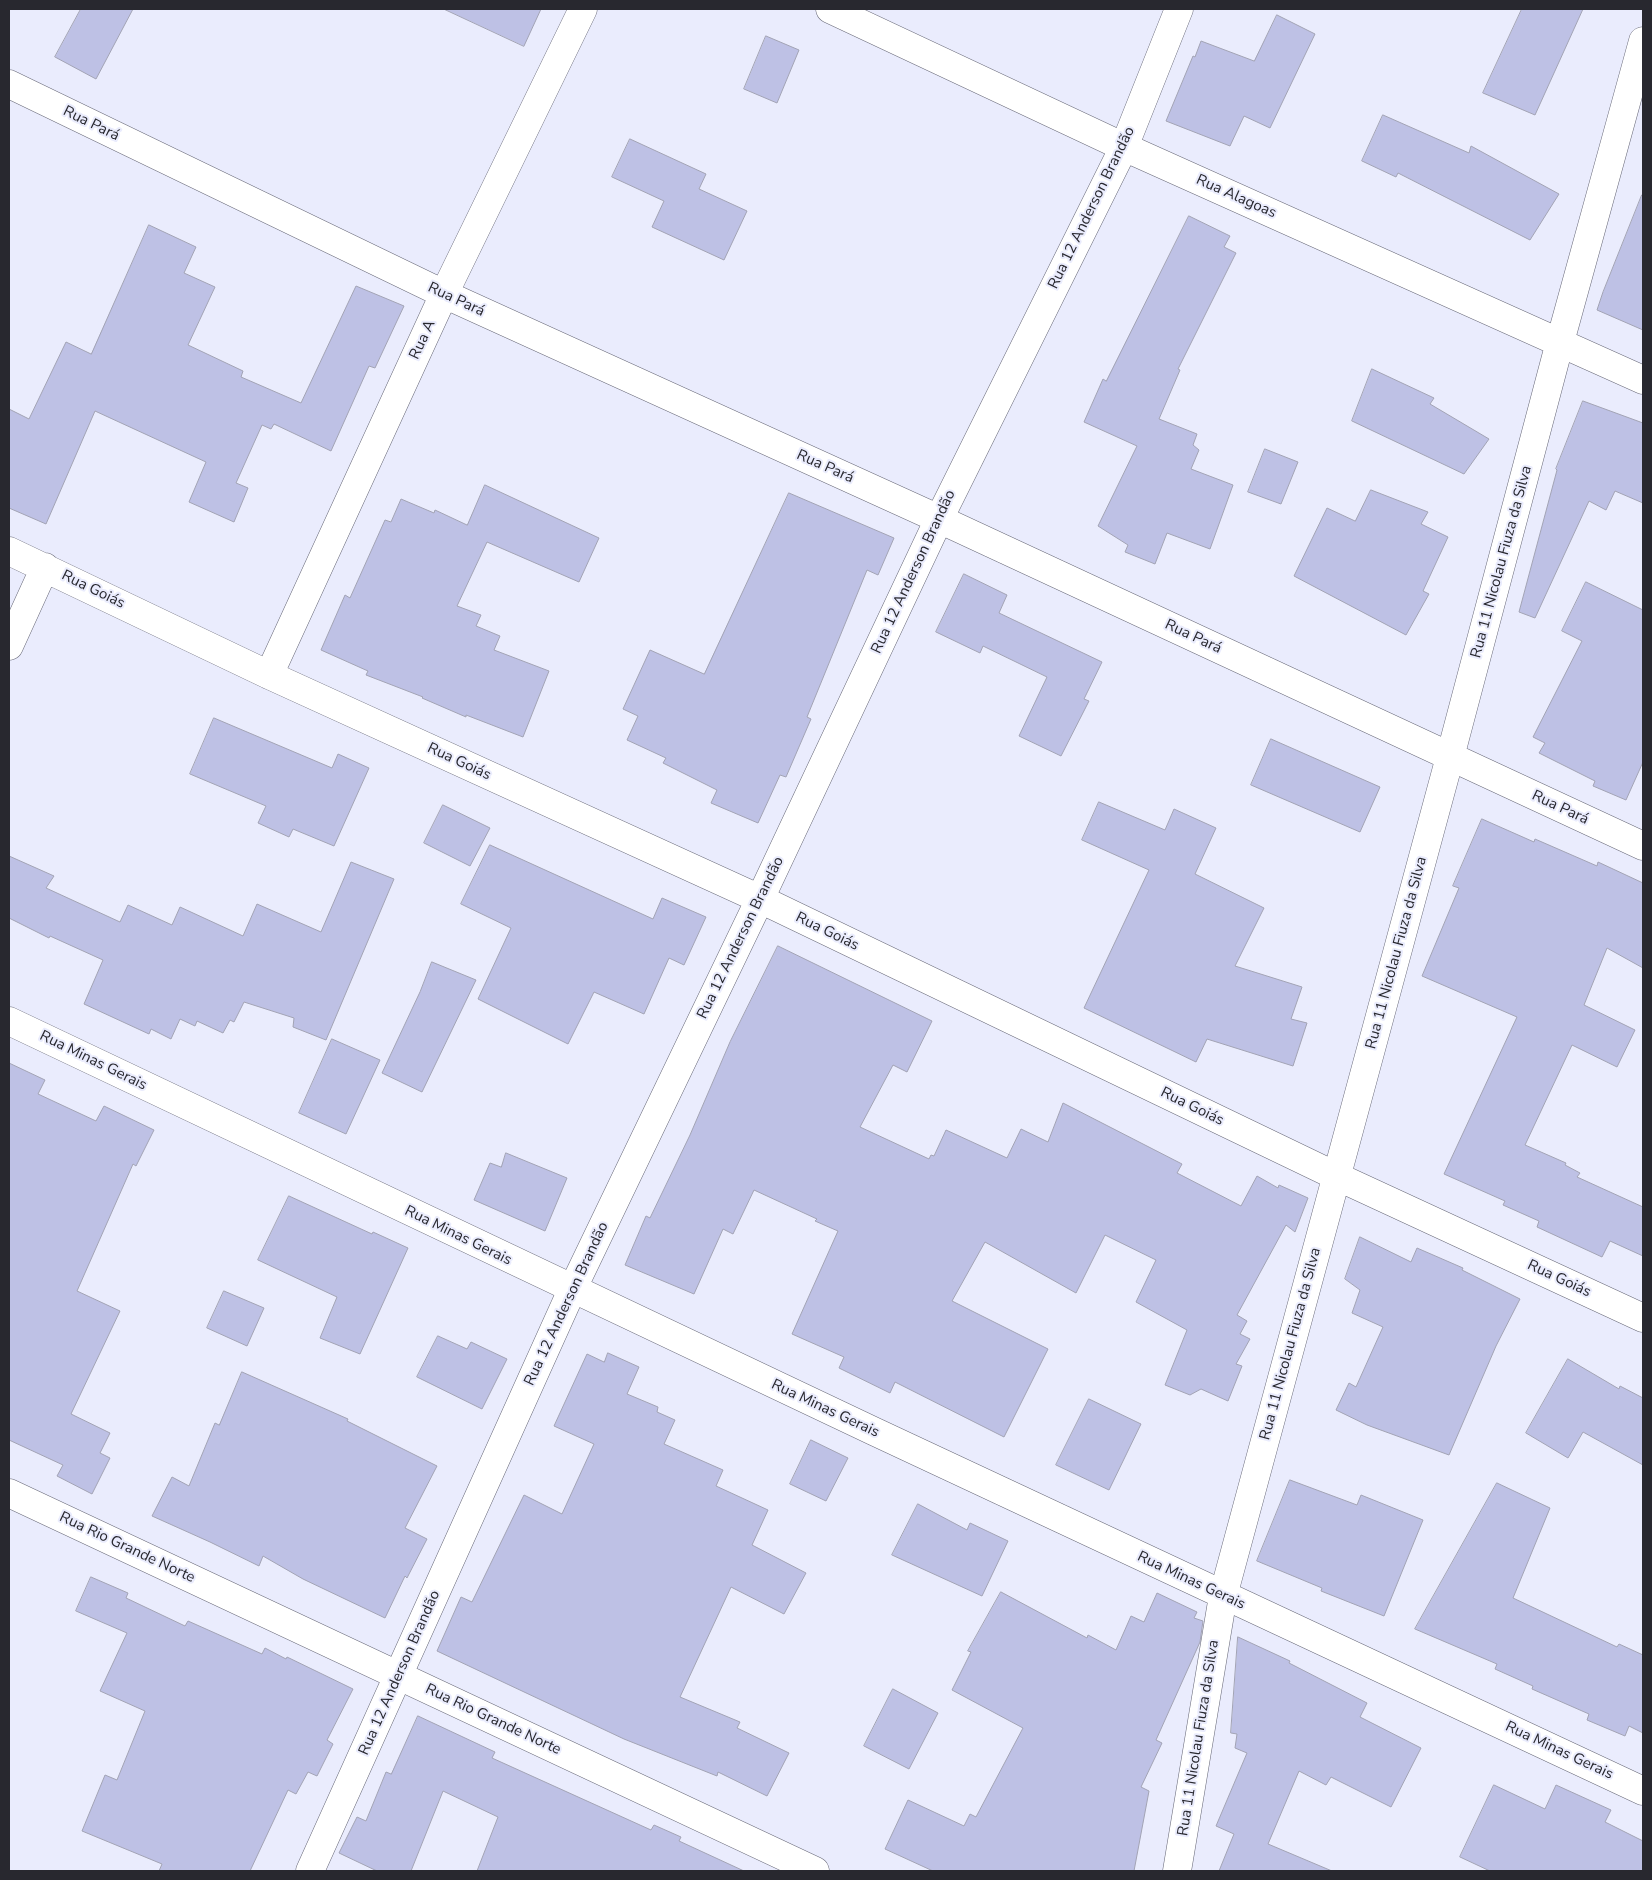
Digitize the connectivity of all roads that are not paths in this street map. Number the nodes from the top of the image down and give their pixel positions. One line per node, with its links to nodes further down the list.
1 (583, 9): 7 (street, Rua A)
2 (830, 9): 6 (street, Rua Alagoas)
3 (1179, 9): 6 (street, Rua 12 Anderson Brandão)
4 (1643, 41): 8 (street, Rua 11 Nicolau Fiuza da Silva)
5 (9, 84): 7 (street, Rua Pará)
6 (1124, 147): 8 (street, Rua Alagoas); 10 (street, Rua 12 Anderson Brandão)
7 (444, 294): 10 (street, Rua Pará); 14 (street, Rua A)
8 (1560, 342): 9 (street, Rua Alagoas); 15 (street, Rua 11 Nicolau Fiuza da Silva)
9 (1643, 380)
10 (939, 519): 15 (street, Rua Pará); 17 (street, Rua 12 Anderson Brandão)
11 (9, 550): 12 (street, Rua Goiás)
12 (44, 566): 13 (street); 14 (street, Rua Goiás)
13 (9, 646)
14 (269, 675): 17 (street, Rua Goiás)
15 (1450, 757): 16 (street, Rua Pará); 19 (street, Rua 11 Nicolau Fiuza da Silva)
16 (1643, 846)
17 (760, 899): 19 (street, Rua Goiás); 20 (street, Rua 12 Anderson Brandão)
18 (9, 1021): 20 (street, Rua Minas Gerais)
19 (1336, 1176): 21 (street, Rua Goiás); 23 (street, Rua 11 Nicolau Fiuza da Silva)
20 (572, 1290): 23 (street, Rua Minas Gerais); 24 (street, Rua 12 Anderson Brandão)
21 (1643, 1318)
22 (9, 1493): 24 (street, Rua Rio Grande Norte)
23 (1223, 1596): 25 (street, Rua Minas Gerais); 28 (street, Rua 11 Nicolau Fiuza da Silva)
24 (399, 1676): 26 (street, Rua 12 Anderson Brandão); 27 (street, Rua Rio Grande Norte)
25 (1643, 1791)
26 (310, 1871)
27 (814, 1871)
28 (1177, 1871)

